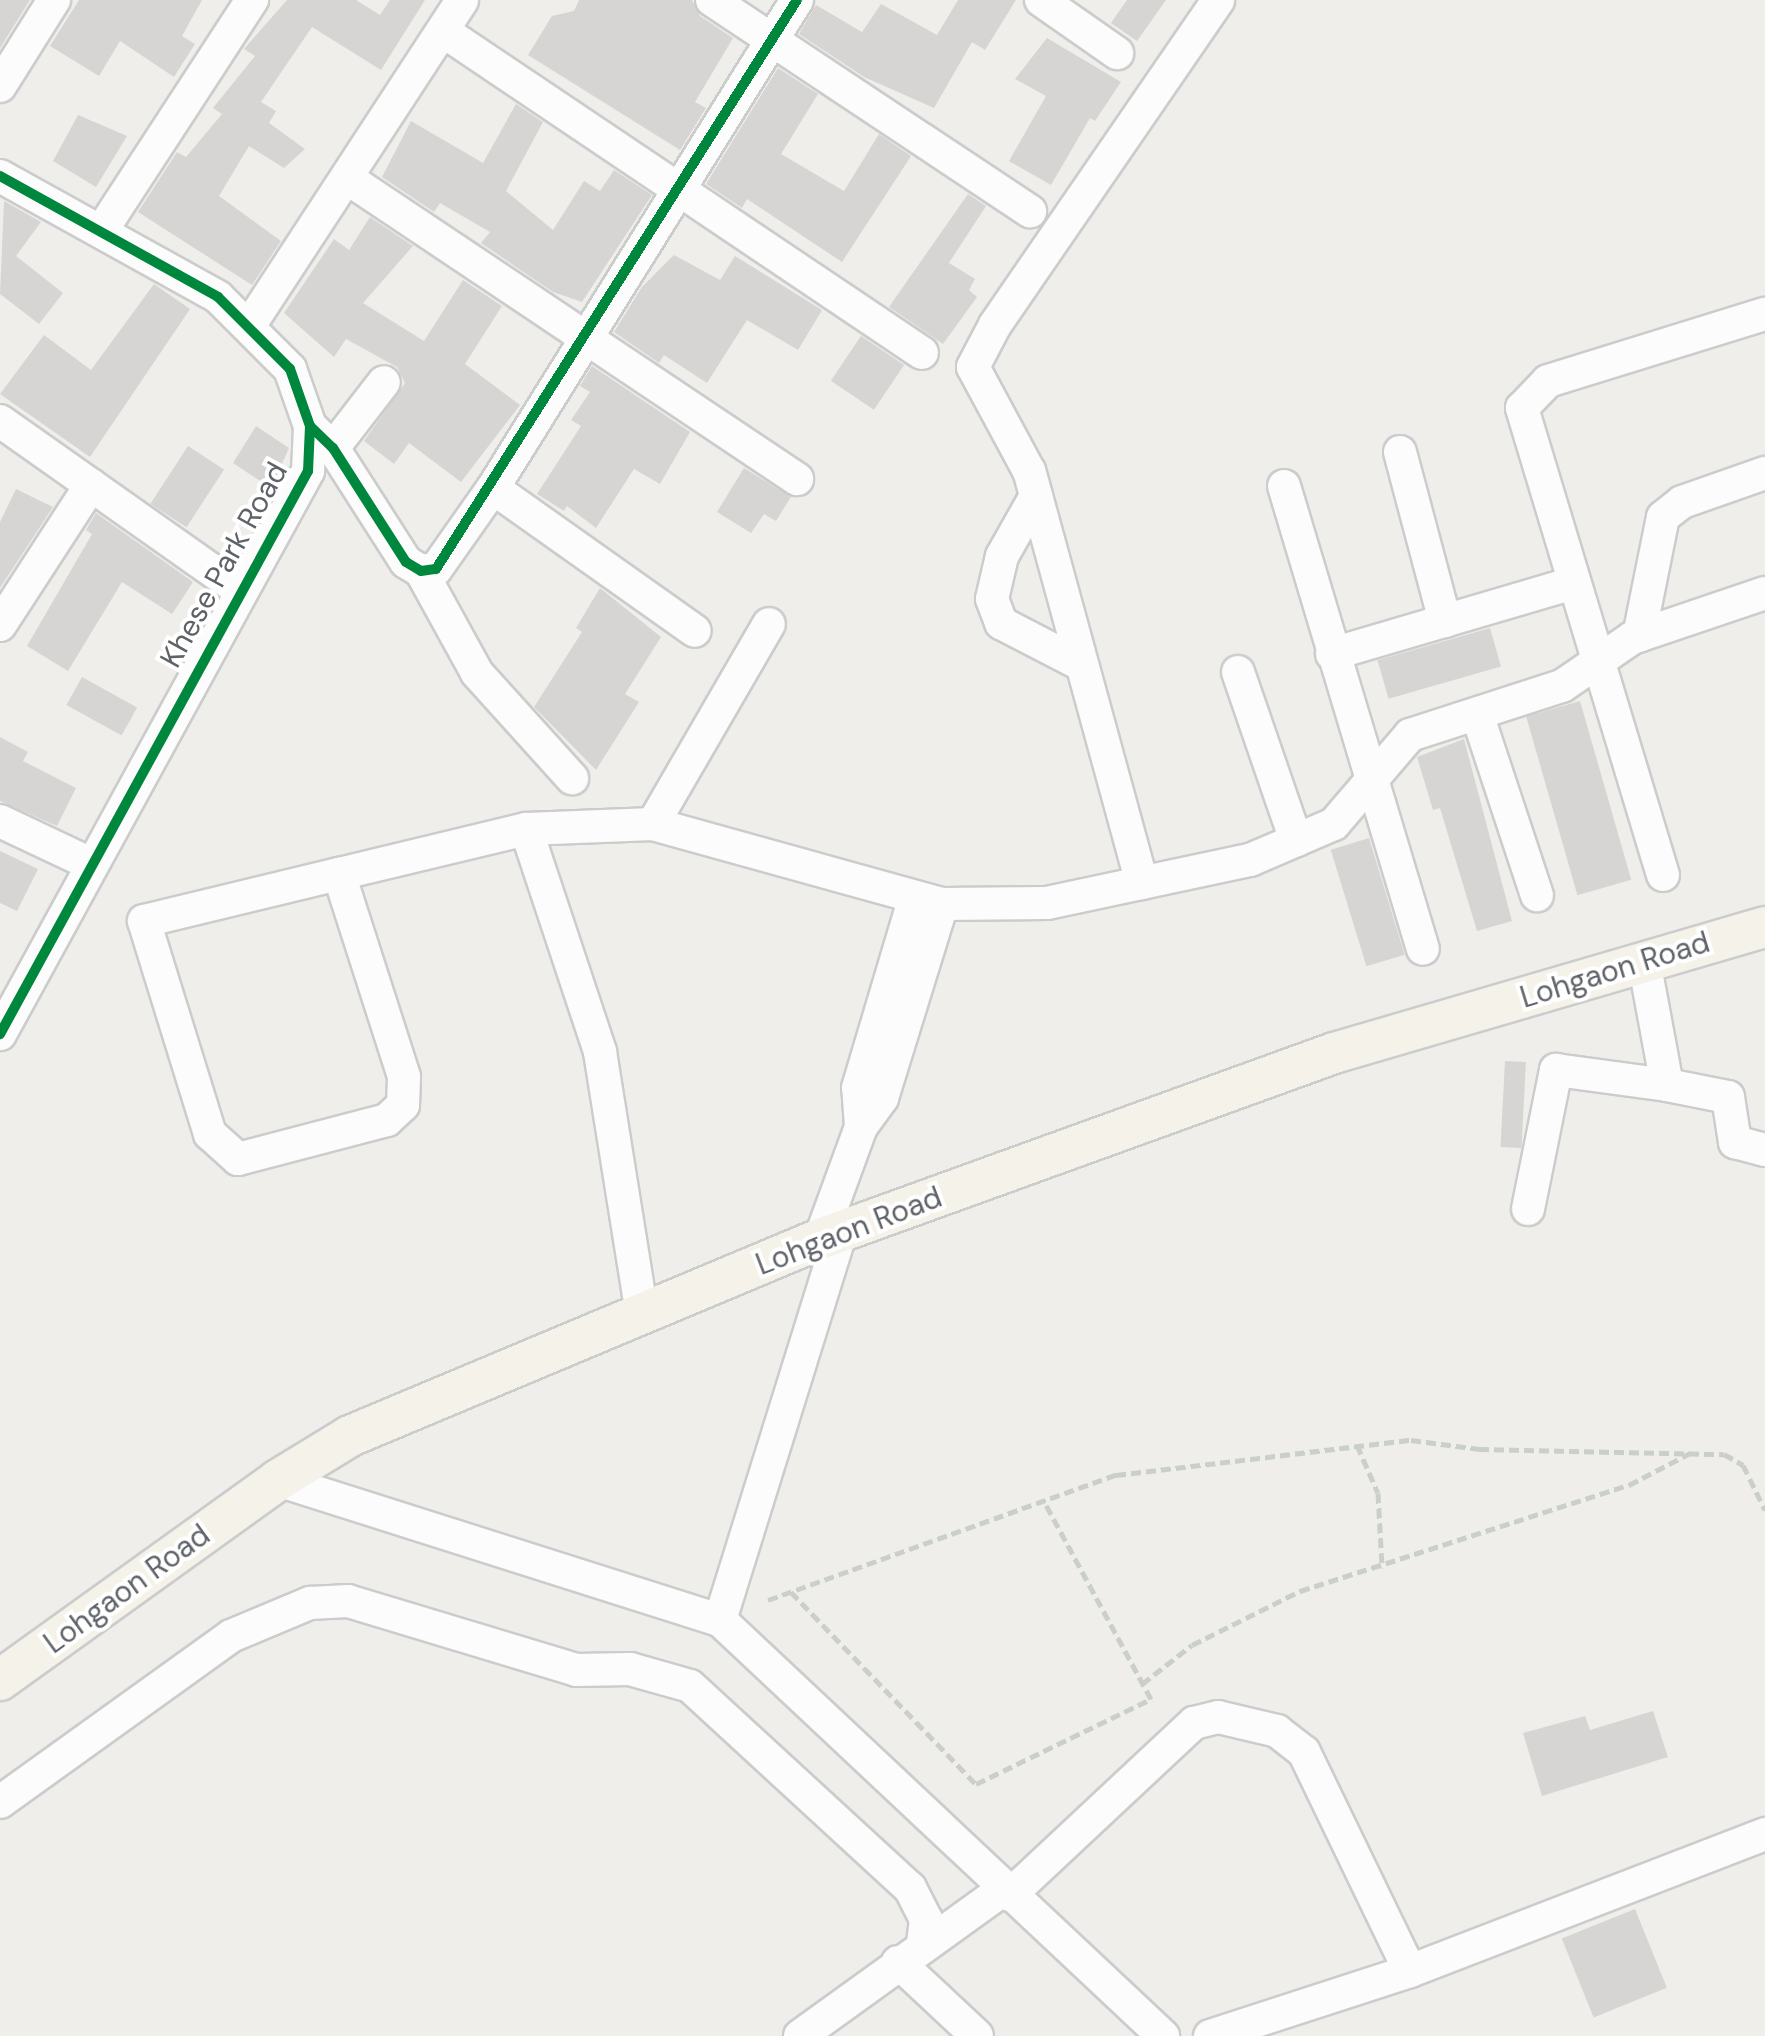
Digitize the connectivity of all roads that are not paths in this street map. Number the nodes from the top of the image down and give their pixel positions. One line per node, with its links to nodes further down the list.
1 (54, 0): 11 (street)
2 (252, 0): 16 (street)
3 (462, 0): 8 (street)
4 (712, 0): 9 (street)
5 (798, 0): 9 (street)
6 (1042, 0): 10 (street)
7 (1218, 0): 30 (street)
8 (443, 31): 13 (street); 14 (street)
9 (771, 41): 14 (street); 15 (street)
10 (1117, 52)
11 (0, 86)
12 (0, 176): 16 (street, Khese Park Road)
13 (350, 180): 18 (street); 19 (street)
14 (680, 186): 19 (street); 20 (street)
15 (1030, 211)
16 (102, 230): 18 (street, Khese Park Road)
17 (1765, 314): 32 (street)
18 (249, 326): 23 (street, Khese Park Road)
19 (583, 341): 26 (street); 29 (street)
20 (922, 353)
21 (384, 382): 23 (street)
22 (0, 421): 27 (street)
23 (321, 437): 31 (street); 33 (street, Khese Park Road)
24 (1400, 452): 35 (street)
25 (1765, 473): 39 (street)
26 (797, 479)
27 (91, 486): 33 (street); 37 (street)
28 (1284, 486): 40 (street)
29 (493, 488): 31 (street); 38 (street)
30 (1036, 496): 42 (street); 42 (street)
31 (420, 571): 45 (street)
32 (1574, 584): 35 (street); 41 (street)
33 (241, 591): 51 (street, Khese Park Road)
34 (1765, 593): 39 (street)
35 (1444, 621): 40 (street)
36 (769, 624): 48 (street)
37 (0, 625)
38 (696, 632)
39 (1640, 636): 41 (street)
40 (1332, 654): 46 (street)
41 (1598, 662): 44 (street); 53 (street)
42 (1082, 665): 54 (street)
43 (1238, 672): 50 (street)
44 (1477, 714): 46 (street); 55 (street)
45 (572, 778)
46 (1369, 784): 50 (street); 58 (street)
47 (0, 821): 51 (street)
48 (653, 824): 49 (street); 56 (street)
49 (526, 829): 52 (street); 65 (street)
50 (1296, 840): 54 (street)
51 (88, 863): 60 (street, Khese Park Road)
52 (339, 874): 52 (street)
53 (1663, 875)
54 (1142, 883): 56 (street)
55 (1537, 895)
56 (928, 900): 64 (street)
57 (1765, 927): 59 (main road, Lohgaon Road)
58 (1423, 949)
59 (1644, 961): 61 (street); 64 (main road, Lohgaon Road)
60 (0, 1034)
61 (1667, 1085): 62 (street); 63 (street)
62 (1765, 1150)
63 (1528, 1209)
64 (830, 1235): 65 (main road, Lohgaon Road); 67 (street)
65 (642, 1314): 66 (main road, Lohgaon Road)
66 (278, 1480): 67 (street); 68 (main road, Lohgaon Road)
67 (720, 1620): 71 (street)
68 (0, 1680)
69 (0, 1802): 72 (street)
70 (1765, 1834): 73 (street)
71 (1007, 1892): 72 (street); 73 (street); 76 (street)
72 (911, 1952): 74 (street); 75 (street)
73 (1410, 1971): 77 (street)
74 (800, 2036)
75 (977, 2036)
76 (1162, 2036)
77 (1210, 2036)

